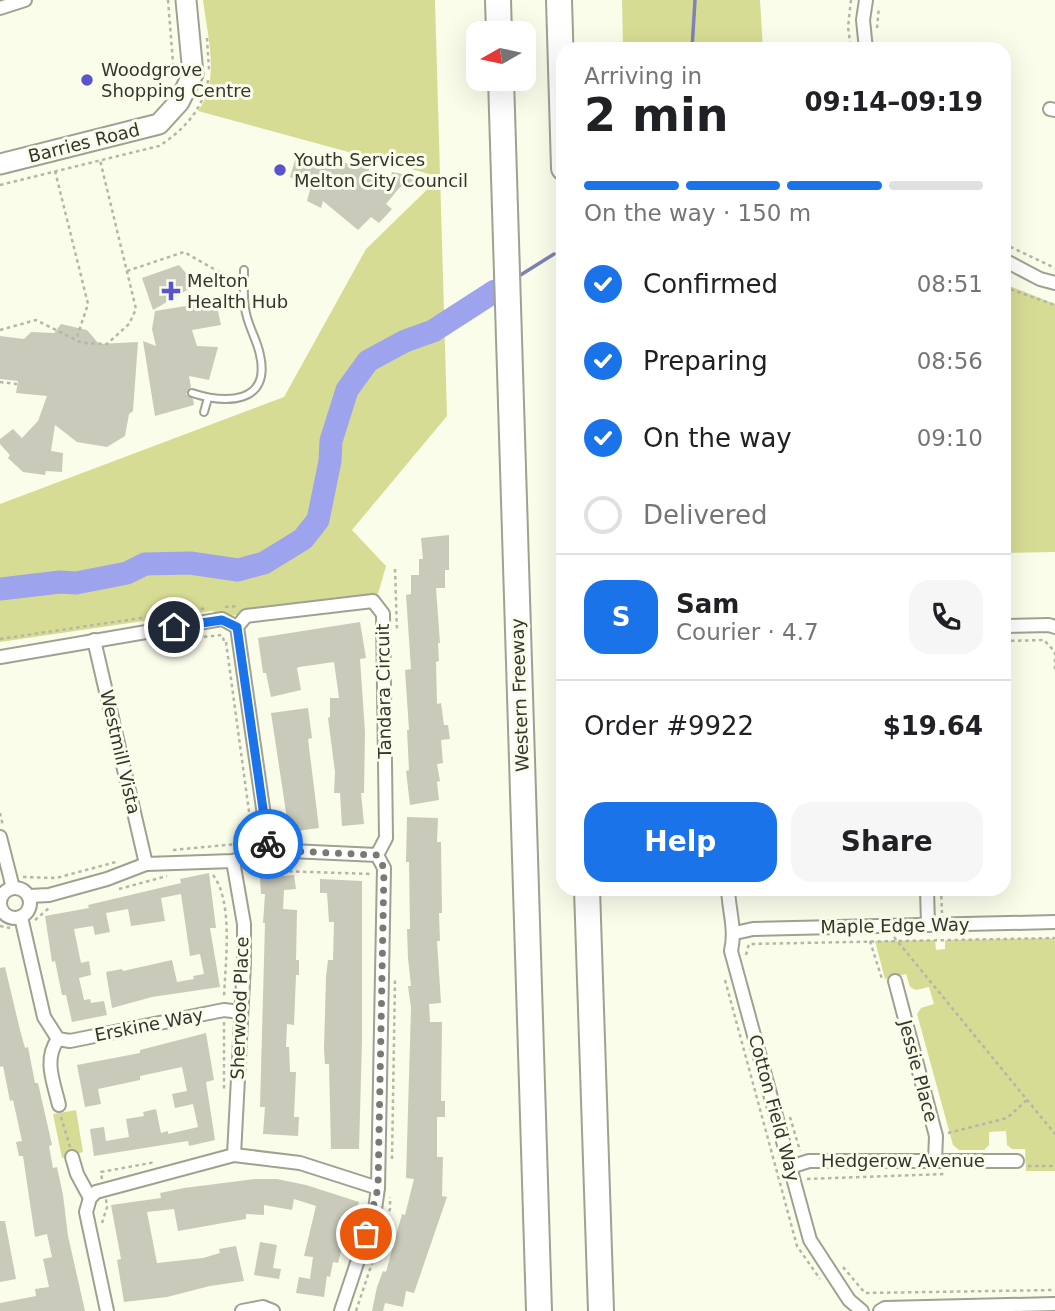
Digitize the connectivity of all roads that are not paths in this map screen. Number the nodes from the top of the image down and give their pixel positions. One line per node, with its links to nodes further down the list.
1 (25, 0): 6 (street)
2 (186, 0): 11 (street, Barries Road)
3 (498, 0): 7 (highway)
4 (559, 0): 8 (highway)
5 (866, 0): 9 (street)
6 (0, 8)
7 (499, 21)
8 (560, 42)
9 (865, 42)
10 (500, 91): 54 (highway, Western Freeway)
11 (0, 164)
12 (1011, 264): 14 (street)
13 (244, 270): 16 (lane)
14 (1055, 283)
15 (192, 393): 16 (lane)
16 (208, 398): 17 (lane)
17 (204, 412)
18 (240, 624): 21 (street); 24 (street); 25 (street, Tandara Circuit)
19 (1011, 626): 20 (street)
20 (1055, 627)
21 (94, 640): 22 (street); 26 (street, Westmill Vista)
22 (0, 657)
23 (0, 837): 28 (street)
24 (269, 850): 25 (street); 27 (street)
25 (377, 855): 47 (street)
26 (146, 864): 27 (street); 29 (street)
27 (234, 866): 39 (street, Sherwood Place)
28 (12, 888): 29 (street); 33 (street)
29 (29, 896): 35 (street)
30 (587, 896): 55 (highway)
31 (728, 896): 37 (street, Cotton Field Way)
32 (927, 896): 34 (street)
33 (1, 908): 35 (street)
34 (928, 919): 36 (street, Maple Edge Way); 37 (street, Maple Edge Way)
35 (22, 921): 40 (street)
36 (1055, 922)
37 (735, 933): 46 (street, Cotton Field Way)
38 (895, 981): 44 (street, Jessie Place)
39 (240, 1012): 40 (street, Erskine Way); 42 (street, Sherwood Place)
40 (58, 1039): 41 (street)
41 (60, 1105)
42 (234, 1155): 47 (street); 48 (street)
43 (72, 1157): 48 (street)
44 (935, 1161): 45 (street, Hedgerow Avenue); 46 (street, Hedgerow Avenue)
45 (1017, 1161)
46 (797, 1165): 56 (street, Cotton Field Way)
47 (378, 1188): 53 (street)
48 (90, 1198): 50 (street)
49 (1055, 1304): 57 (street)
50 (107, 1311)
51 (242, 1311): 52 (street)
52 (274, 1311)
53 (341, 1311)
54 (538, 1311)
55 (601, 1311)
56 (862, 1311)
57 (880, 1311)

